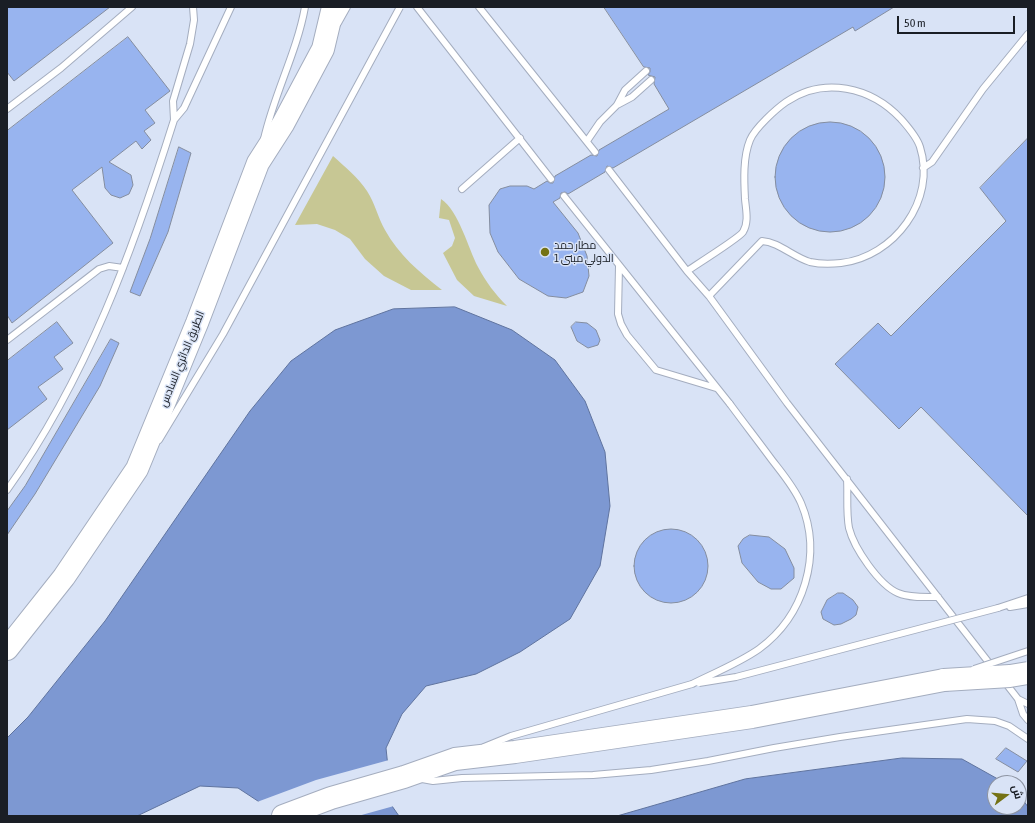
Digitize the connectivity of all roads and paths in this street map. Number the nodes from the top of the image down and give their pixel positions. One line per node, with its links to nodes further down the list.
1 (132, 7): 13 (lane)
2 (193, 7): 14 (lane)
3 (231, 7): 14 (lane)
4 (305, 7): 18 (lane)
5 (400, 7): 30 (lane, bridge)
6 (416, 7): 15 (lane)
7 (479, 7): 16 (lane)
8 (342, 8): 18 (highway, الطريق الدائري السادس)
9 (1028, 34): 19 (lane)
10 (646, 71): 12 (lane)
11 (651, 80): 12 (lane)
12 (617, 105): 16 (lane)
13 (7, 110)
14 (174, 120): 25 (lane)
15 (520, 138): 21 (lane); 22 (lane)
16 (587, 141): 17 (lane)
17 (595, 152)
18 (258, 163): 30 (highway, الطريق الدائري السادس)
19 (923, 168): 26 (lane); 27 (lane)
20 (609, 170): 26 (lane)
21 (551, 179)
22 (462, 189)
23 (564, 196): 24 (lane)
24 (619, 266): 29 (lane); 29 (lane)
25 (123, 268): 28 (lane); 32 (lane)
26 (687, 271): 27 (lane)
27 (709, 296): 31 (lane)
28 (7, 340)
29 (716, 388): 41 (lane, bridge)
30 (137, 469): 37 (highway, الطريق الدائري السادس)
31 (847, 478): 33 (lane); 33 (lane)
32 (7, 490)
33 (938, 597): 42 (lane)
34 (1028, 598): 36 (lane)
35 (1028, 604): 36 (lane)
36 (998, 608): 41 (lane, bridge)
37 (7, 649)
38 (1028, 651): 40 (lane, bridge)
39 (1028, 673): 40 (highway, bridge)
40 (944, 680): 46 (highway)
41 (692, 684): 46 (lane)
42 (1018, 699): 43 (lane); 44 (lane)
43 (1028, 704)
44 (1028, 720)
45 (1028, 738): 47 (lane)
46 (455, 758): 47 (highway)
47 (397, 779): 48 (highway)
48 (283, 816)

